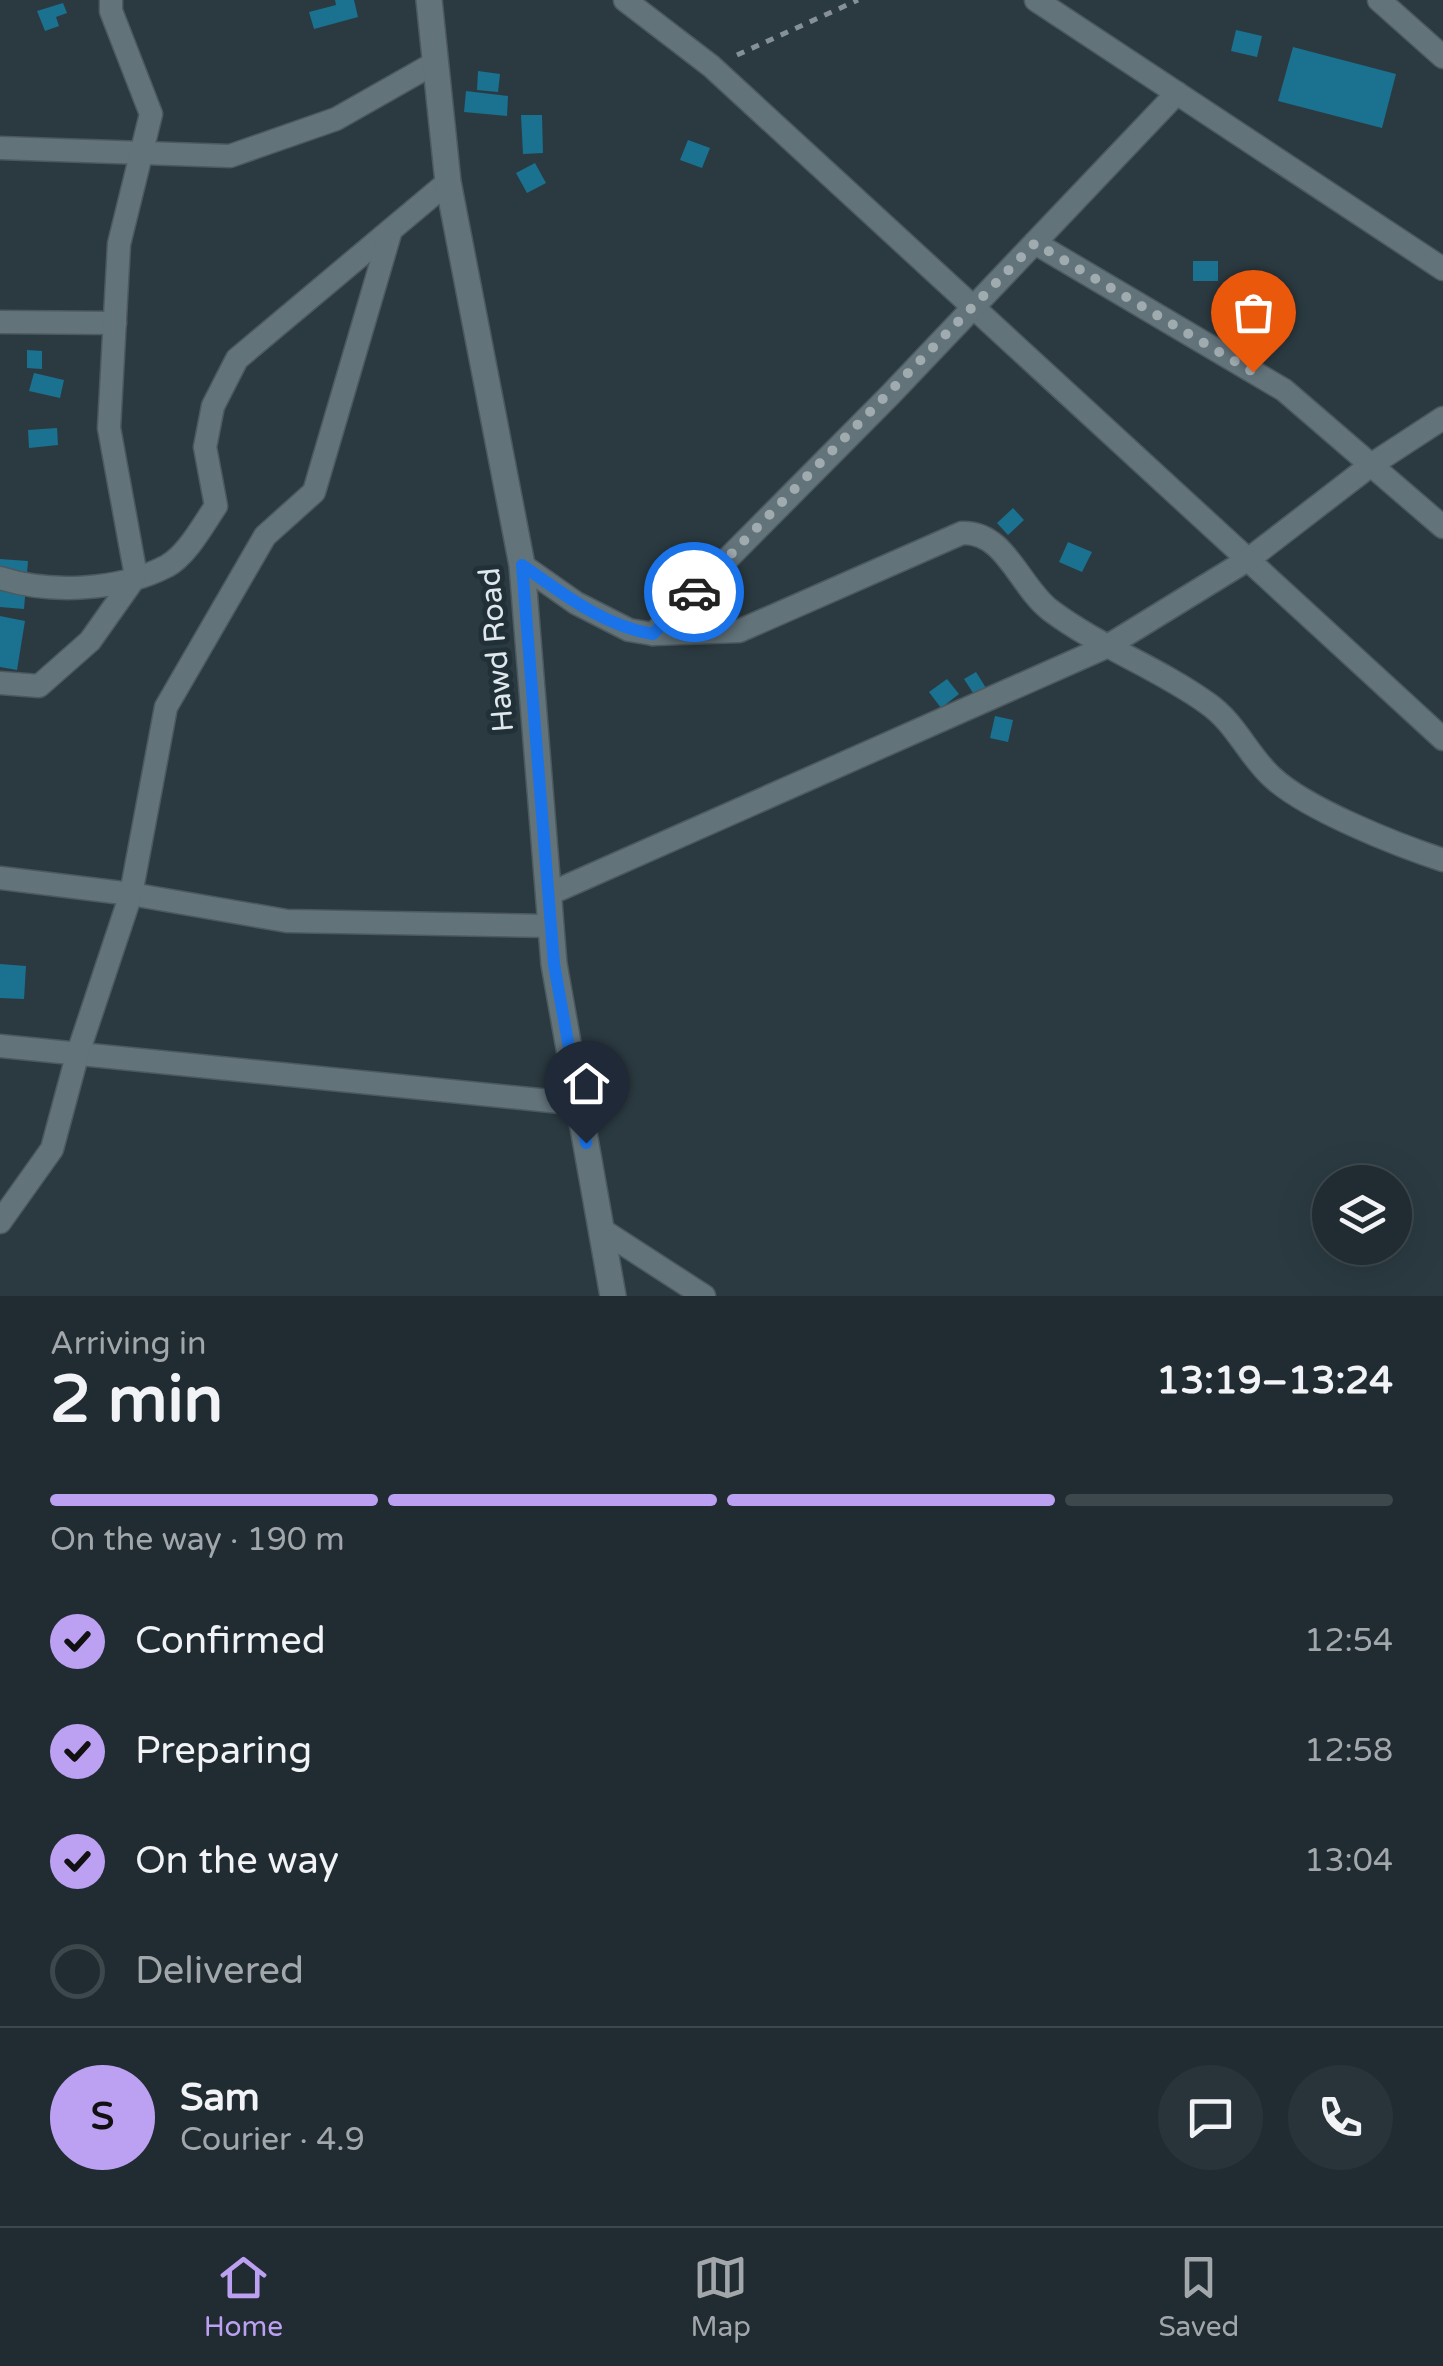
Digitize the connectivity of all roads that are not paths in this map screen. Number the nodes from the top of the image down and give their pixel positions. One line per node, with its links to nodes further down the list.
1 (111, 0): 10 (street)
2 (429, 0): 7 (main road, Hawd Road)
3 (625, 0): 15 (street)
4 (1036, 0): 8 (street)
5 (1378, 0): 6 (street)
6 (1443, 57)
7 (433, 64): 10 (street); 11 (main road, Hawd Road)
8 (1177, 93): 13 (street); 14 (street)
9 (0, 148): 10 (street)
10 (142, 152): 17 (street)
11 (448, 182): 12 (street); 22 (main road, Hawd Road)
12 (391, 230): 23 (street); 31 (street)
13 (1035, 243): 15 (street); 19 (street)
14 (1443, 269)
15 (973, 306): 21 (street); 25 (street)
16 (0, 322): 17 (street)
17 (114, 323): 23 (street)
18 (1443, 418): 19 (street)
19 (1371, 465): 20 (street); 21 (street)
20 (1443, 527)
21 (1249, 560): 26 (street); 28 (street)
22 (522, 565): 25 (street); 32 (main road, Hawd Road)
23 (136, 576): 24 (street); 27 (street)
24 (0, 578)
25 (653, 634): 26 (street)
26 (1106, 648): 29 (street); 32 (street)
27 (0, 683)
28 (1443, 740)
29 (1443, 860)
30 (0, 878): 31 (street)
31 (131, 894): 33 (street); 35 (street)
32 (549, 894): 33 (main road, Hawd Road)
33 (552, 926): 36 (main road, Hawd Road)
34 (0, 1046): 35 (street)
35 (77, 1056): 36 (street); 37 (street)
36 (580, 1104): 38 (main road, Hawd Road)
37 (0, 1222)
38 (602, 1230): 39 (main road, Hawd Road); 40 (street)
39 (613, 1296)
40 (704, 1296)

